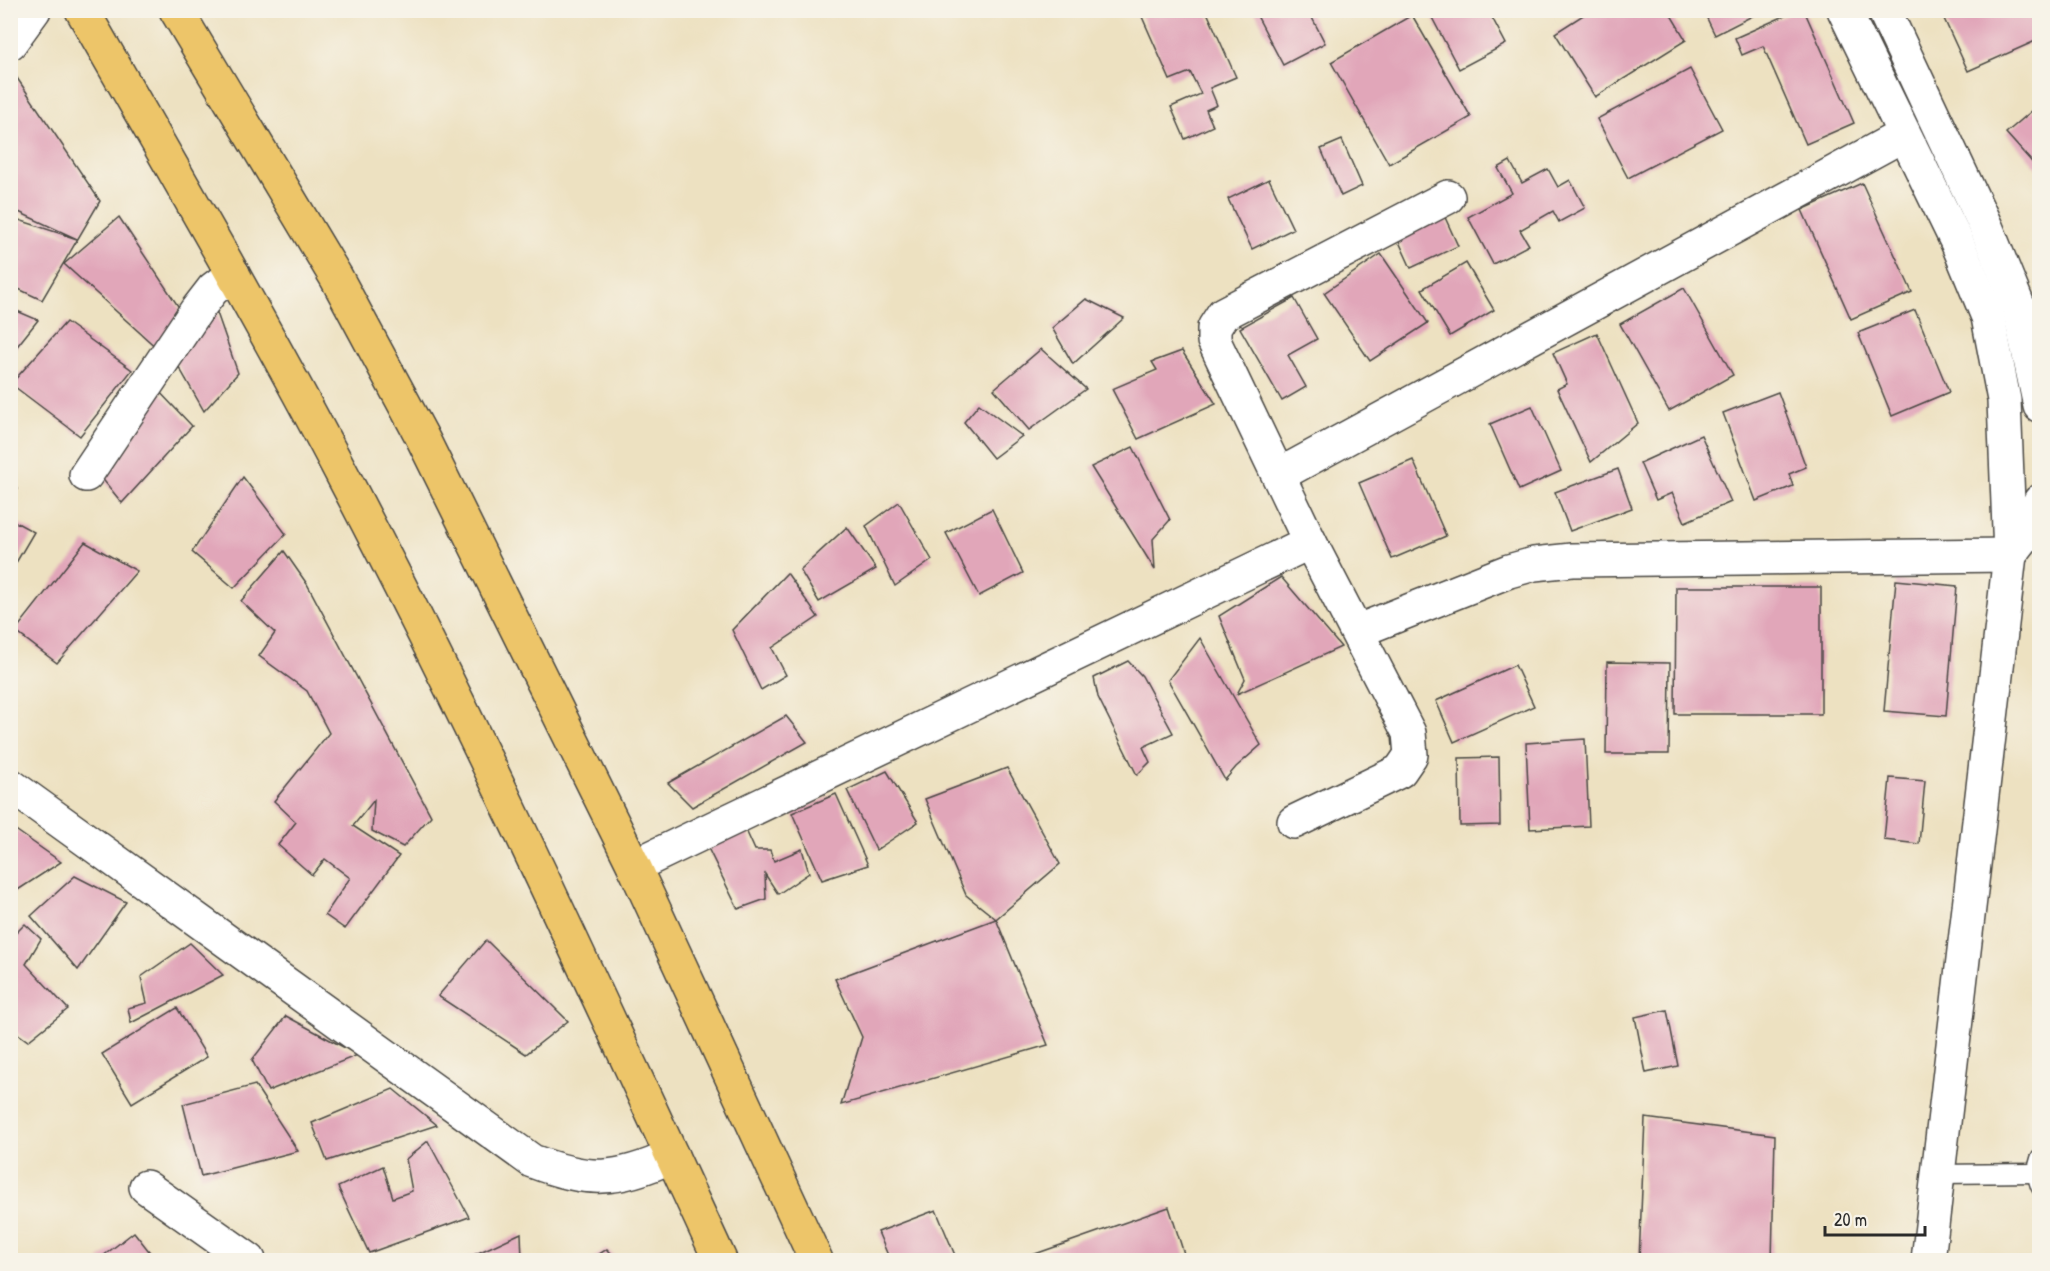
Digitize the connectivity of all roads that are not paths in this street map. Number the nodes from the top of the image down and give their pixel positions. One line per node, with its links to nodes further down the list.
1 (33, 10): 6 (street)
2 (82, 10): 9 (main road)
3 (176, 10): 21 (main road)
4 (1844, 10): 7 (street)
5 (1884, 10): 11 (street)
6 (10, 43)
7 (1903, 135): 10 (street); 14 (street)
8 (1448, 197): 14 (street)
9 (233, 274): 13 (street); 22 (main road)
10 (2004, 400): 11 (street); 17 (street)
11 (2039, 401): 12 (street)
12 (2040, 406)
13 (86, 475)
14 (1279, 475): 16 (street)
15 (2040, 501): 17 (street)
16 (1310, 542): 18 (street); 21 (street)
17 (2010, 555): 18 (street); 24 (street)
18 (1358, 632): 20 (street)
19 (10, 785): 22 (street)
20 (1294, 822)
21 (634, 866): 28 (main road)
22 (672, 1156): 27 (main road)
23 (2038, 1173): 24 (lane)
24 (1938, 1174): 29 (street)
25 (146, 1187): 26 (street)
26 (249, 1260)
27 (720, 1260)
28 (816, 1260)
29 (1928, 1260)

